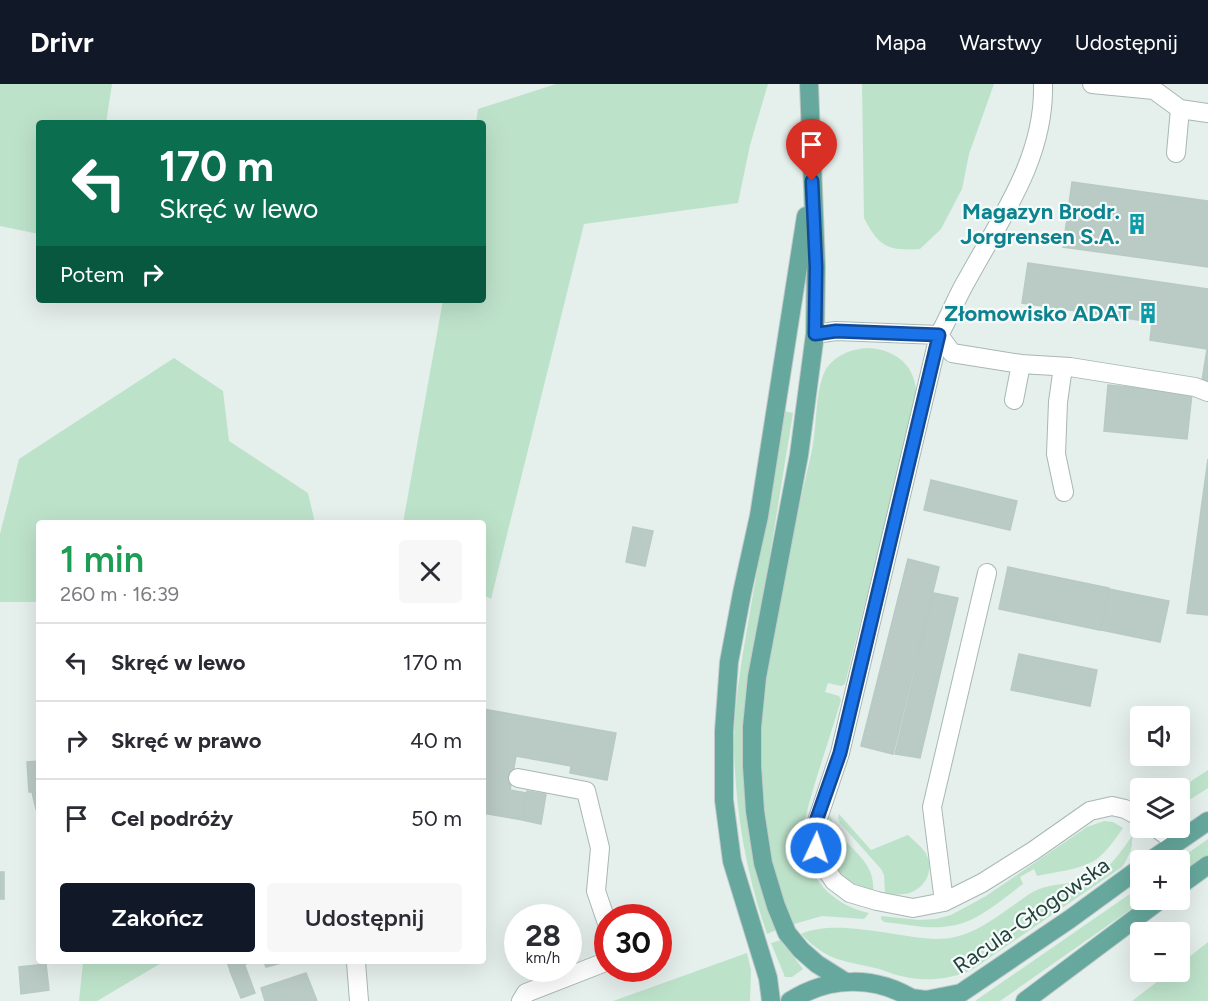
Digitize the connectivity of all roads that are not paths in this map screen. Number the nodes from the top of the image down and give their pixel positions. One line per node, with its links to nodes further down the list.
1 (809, 84): 7 (main road)
2 (1044, 84): 9 (street)
3 (1092, 84): 4 (street)
4 (1180, 109): 5 (street); 6 (street)
5 (1208, 113)
6 (1176, 153)
7 (812, 181): 8 (main road); 34 (main road)
8 (815, 334): 9 (street); 30 (main road)
9 (939, 335): 10 (street); 25 (street)
10 (1021, 364): 11 (street); 13 (street)
11 (1063, 367): 12 (street); 14 (street)
12 (1208, 392)
13 (1014, 400)
14 (1064, 492)
15 (987, 573): 25 (street)
16 (518, 778): 26 (street)
17 (1130, 811): 25 (street)
18 (1208, 821): 20 (main road)
19 (1170, 838): 20 (street)
20 (1176, 842): 21 (main road)
21 (1165, 850)
22 (1208, 865): 24 (main road)
23 (1130, 875): 31 (main road, Racula-Głogowska)
24 (1190, 878)
25 (944, 902)
26 (600, 904)
27 (1147, 910): 36 (main road)
28 (356, 964): 32 (street)
29 (594, 966): 33 (street)
30 (844, 981): 31 (main road); 35 (main road)
31 (914, 999)
32 (358, 1001)
33 (521, 1001)
34 (771, 1001)
35 (789, 1001)
36 (1024, 1001)

